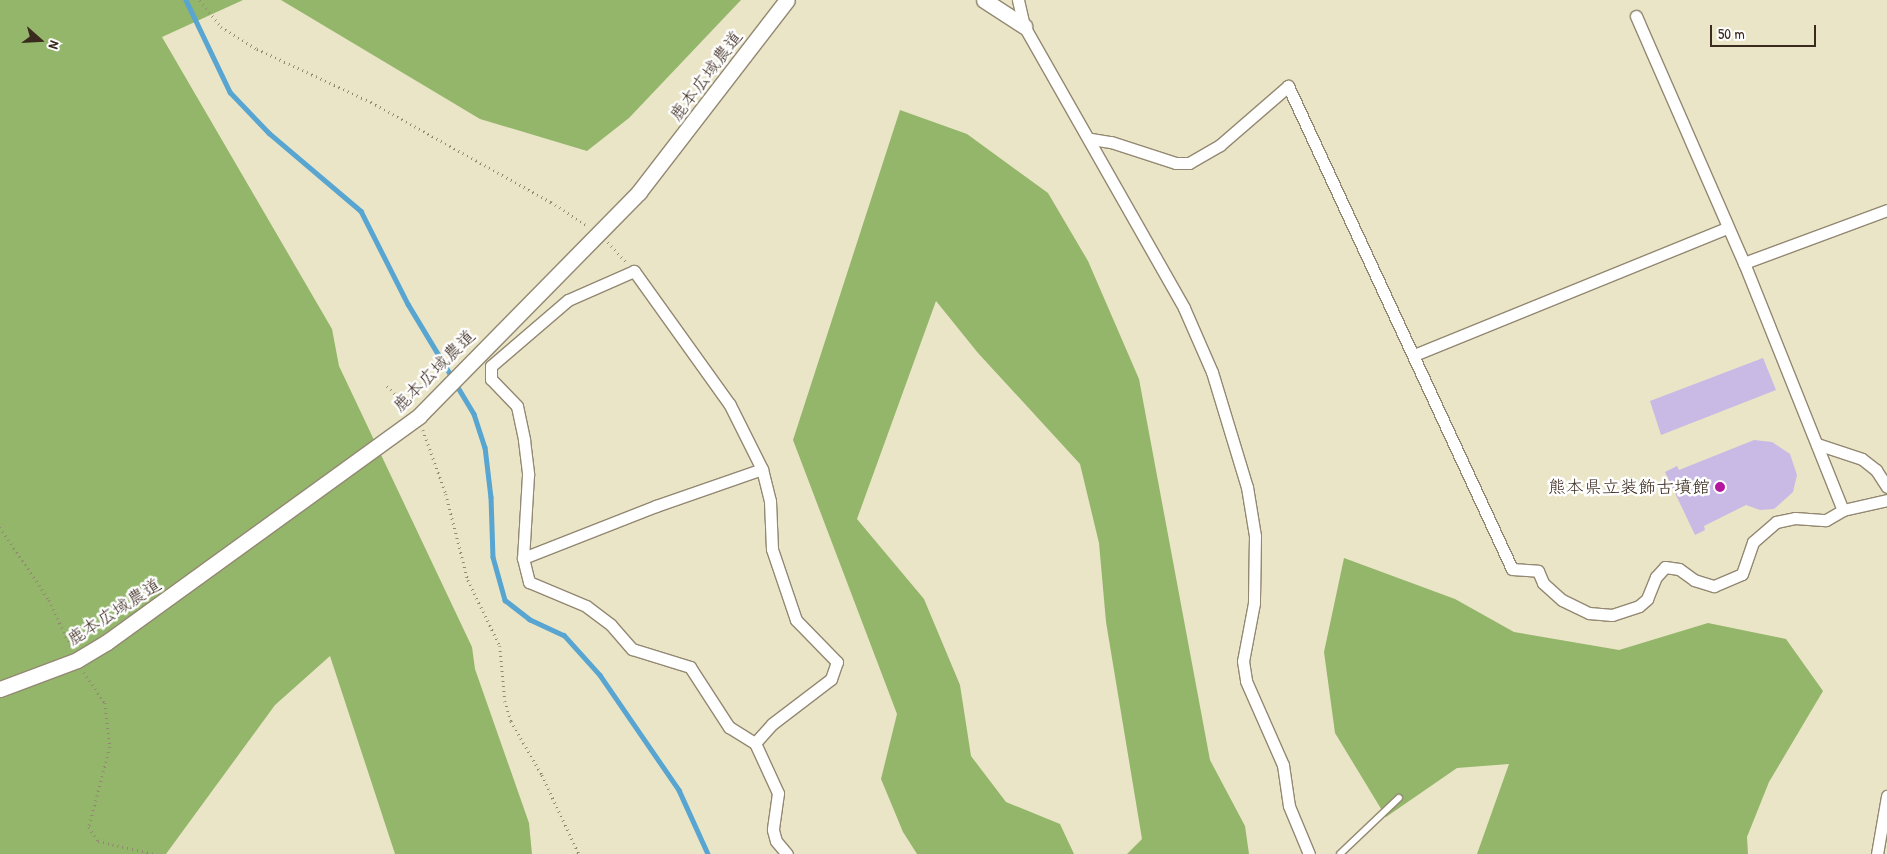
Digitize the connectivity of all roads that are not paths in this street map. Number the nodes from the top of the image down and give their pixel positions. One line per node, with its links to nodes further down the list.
1 (787, 0): 17 (street, 鹿本広域農道)
2 (984, 0): 5 (street)
3 (1018, 0): 5 (street)
4 (1636, 16): 8 (street)
5 (1024, 26): 6 (street)
6 (1091, 139): 10 (street); 22 (street)
7 (1887, 210): 9 (street)
8 (1726, 228): 9 (street); 10 (street)
9 (1744, 263): 11 (street)
10 (1414, 355): 15 (street)
11 (1817, 444): 13 (street); 15 (street)
12 (762, 469): 16 (street); 16 (street); 18 (street)
13 (1887, 487)
14 (1887, 500): 15 (street)
15 (1844, 510)
16 (523, 558): 18 (street)
17 (0, 688)
18 (756, 743): 21 (street)
19 (1887, 796): 24 (street)
20 (1399, 798): 23 (lane)
21 (786, 854)
22 (1309, 854)
23 (1340, 854)
24 (1876, 854)

